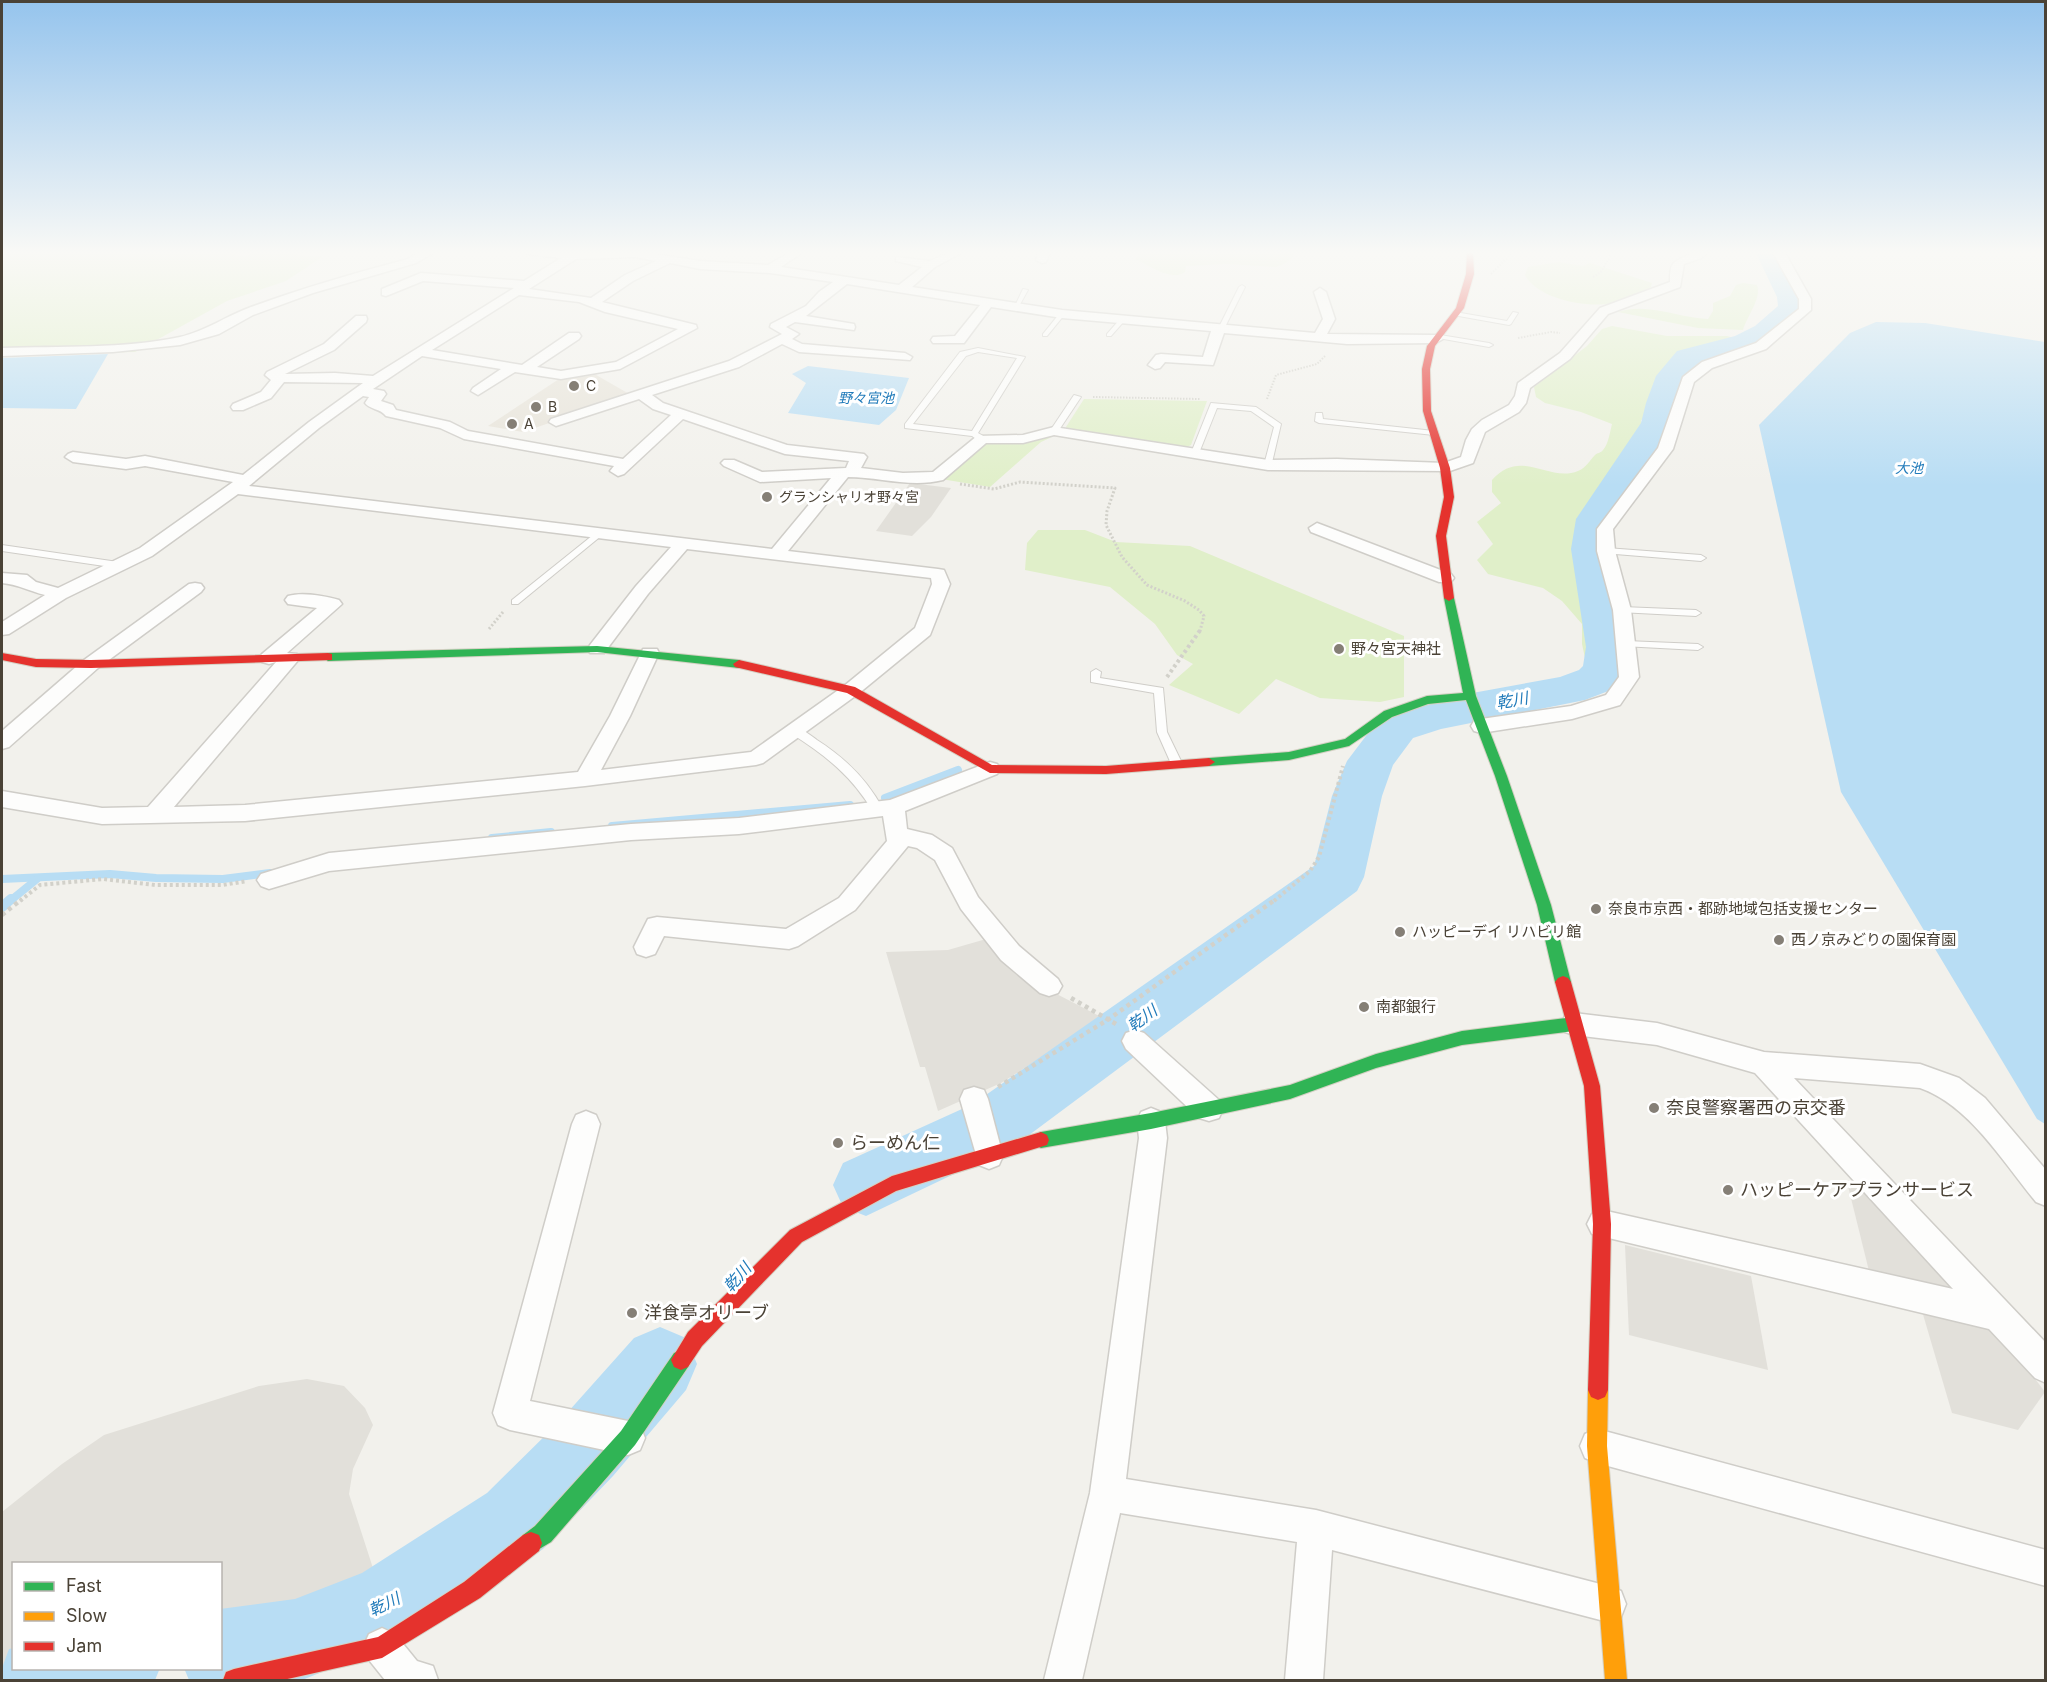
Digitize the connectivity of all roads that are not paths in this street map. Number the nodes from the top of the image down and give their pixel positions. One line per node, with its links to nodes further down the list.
1 (217, 329): 23 (street)
2 (349, 329): 28 (street)
3 (457, 329): 24 (street)
4 (688, 329): 27 (street)
5 (782, 329): 20 (street)
6 (967, 329): 21 (street)
7 (1049, 329): 15 (lane)
8 (1114, 329): 16 (lane)
9 (1219, 329): 26 (street)
10 (1248, 329): 18 (street)
11 (1323, 329): 18 (street)
12 (1444, 329): 19 (street)
13 (1588, 329): 45 (street)
14 (1781, 329): 52 (street)
15 (1045, 335)
16 (1109, 335)
17 (574, 336): 27 (street)
18 (1320, 336): 19 (street)
19 (1438, 338): 22 (lane); 39 (street)
20 (782, 339): 25 (street); 32 (street)
21 (938, 340)
22 (1489, 345)
23 (2, 351)
24 (421, 352): 27 (street); 29 (street)
25 (905, 357)
26 (1155, 365)
27 (519, 368): 30 (street)
28 (280, 378): 29 (street); 34 (street)
29 (376, 380): 31 (street)
30 (478, 391)
31 (360, 392): 35 (street); 47 (street)
32 (641, 394): 35 (street); 37 (street)
33 (1077, 397): 38 (lane)
34 (238, 407)
35 (680, 413): 46 (street)
36 (1319, 415): 39 (lane)
37 (556, 422)
38 (1054, 431): 40 (street); 41 (street)
39 (1434, 434): 45 (street)
40 (978, 436): 40 (lane); 46 (street)
41 (1195, 453): 44 (street); 44 (lane)
42 (74, 457): 47 (street)
43 (729, 463): 46 (street)
44 (1268, 465): 45 (street)
45 (1445, 468): 57 (street)
46 (847, 472): 53 (street)
47 (241, 484): 49 (street); 55 (street)
48 (1317, 528): 57 (street)
49 (598, 534): 50 (street); 61 (lane)
50 (683, 544): 53 (street); 67 (street)
51 (2, 549): 55 (lane)
52 (1606, 551): 54 (lane); 62 (street)
53 (776, 555): 74 (street)
54 (1701, 558)
55 (118, 565): 59 (street)
56 (2, 578): 59 (street)
57 (1445, 578): 75 (street)
58 (195, 588): 72 (street)
59 (60, 594): 64 (street)
60 (294, 600): 70 (street)
61 (515, 602)
62 (1622, 610): 63 (lane); 65 (street)
63 (1696, 613)
64 (2, 630)
65 (1626, 644): 66 (lane); 76 (street)
66 (1698, 647)
67 (597, 649): 68 (street); 71 (street)
68 (650, 653): 74 (street); 81 (street)
69 (2, 657): 72 (street)
70 (269, 658): 71 (street); 72 (street)
71 (290, 658): 84 (street)
72 (91, 664): 78 (street)
73 (1096, 672): 79 (lane)
74 (851, 690): 77 (street); 80 (street)
75 (1470, 696): 76 (street); 79 (street)
76 (1481, 726): 89 (street)
77 (796, 730): 81 (street); 83 (lane)
78 (2, 742)
79 (1177, 765): 80 (street)
80 (990, 769): 83 (street)
81 (585, 779): 84 (street)
82 (2, 799): 84 (street)
83 (885, 808): 85 (street); 86 (street)
84 (154, 815)
85 (897, 836): 87 (street); 88 (street)
86 (269, 880)
87 (646, 946)
88 (1049, 986)
89 (1574, 1024): 91 (street); 93 (street); 98 (street)
90 (1135, 1041): 93 (street)
91 (1764, 1064): 97 (street); 99 (street)
92 (974, 1099): 96 (street)
93 (1209, 1109): 94 (street)
94 (1151, 1121): 96 (street); 103 (street)
95 (586, 1124): 101 (street)
96 (989, 1156): 101 (street)
97 (2046, 1192)
98 (1602, 1224): 99 (street); 102 (street)
99 (1998, 1315): 100 (street)
100 (2046, 1367)
101 (627, 1438): 107 (street)
102 (1597, 1446): 105 (street); 106 (street)
103 (1107, 1492): 104 (street); 110 (street)
104 (1316, 1528): 106 (street); 111 (street)
105 (2046, 1568)
106 (1608, 1604): 112 (street)
107 (382, 1647): 108 (street); 109 (street)
108 (234, 1680)
109 (419, 1680)
110 (1063, 1680)
111 (1304, 1680)
112 (1616, 1680)

